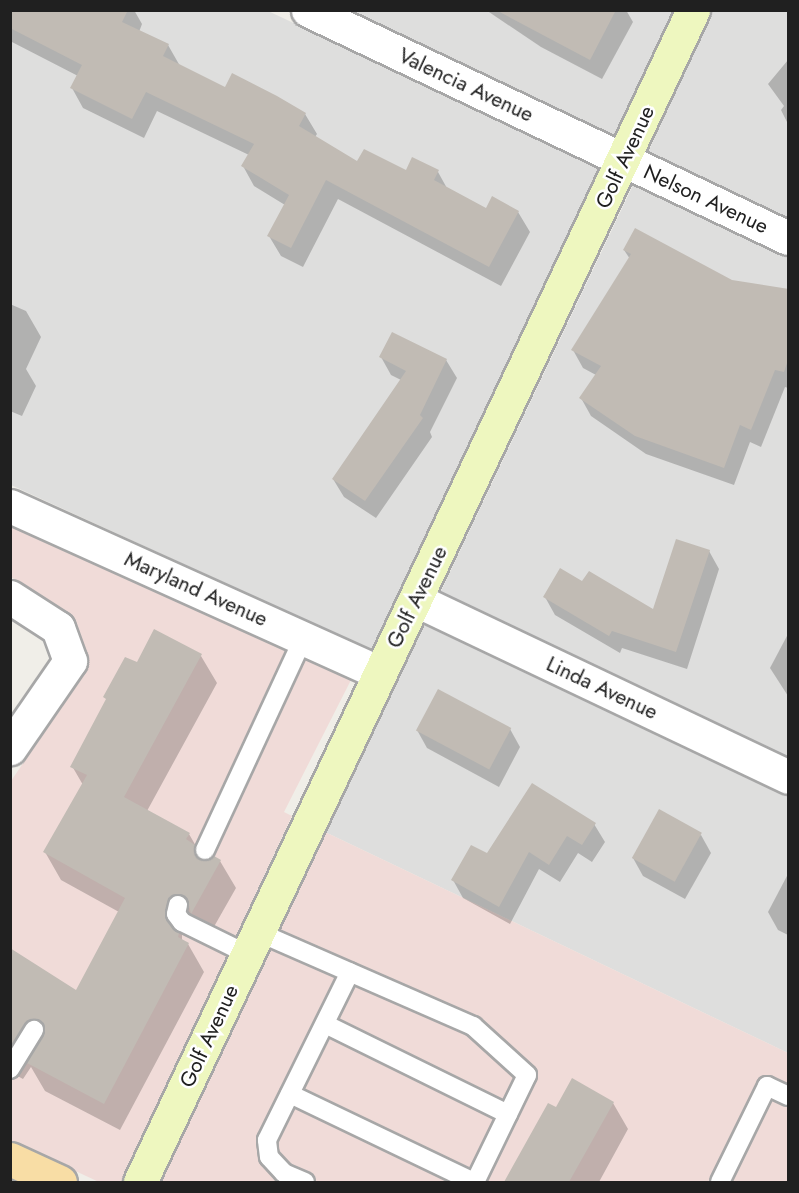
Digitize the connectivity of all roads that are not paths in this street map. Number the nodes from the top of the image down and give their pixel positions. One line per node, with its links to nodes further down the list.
1 (308, 10): 3 (street, Valencia Avenue)
2 (693, 10): 3 (street, Golf Avenue)
3 (624, 160): 4 (street, Nelson Avenue); 7 (street, Golf Avenue)
4 (789, 238)
5 (10, 506): 8 (street, Maryland Avenue)
6 (10, 597): 10 (street)
7 (416, 600): 9 (street, Golf Avenue); 11 (street, Linda Avenue)
8 (304, 637): 9 (street, Maryland Avenue); 12 (lane)
9 (380, 673): 14 (street, Golf Avenue)
10 (10, 748)
11 (789, 777)
12 (205, 850)
13 (178, 905): 14 (lane)
14 (252, 943): 15 (lane); 24 (street, Golf Avenue)
15 (350, 972): 16 (lane); 21 (lane)
16 (325, 1024): 19 (lane); 21 (lane)
17 (34, 1029): 18 (lane)
18 (10, 1068)
19 (290, 1094): 25 (lane); 26 (lane)
20 (789, 1096): 27 (lane)
21 (508, 1114): 26 (lane)
22 (10, 1159): 23 (main road)
23 (60, 1182)
24 (140, 1182)
25 (305, 1182)
26 (475, 1182)
27 (720, 1182)

